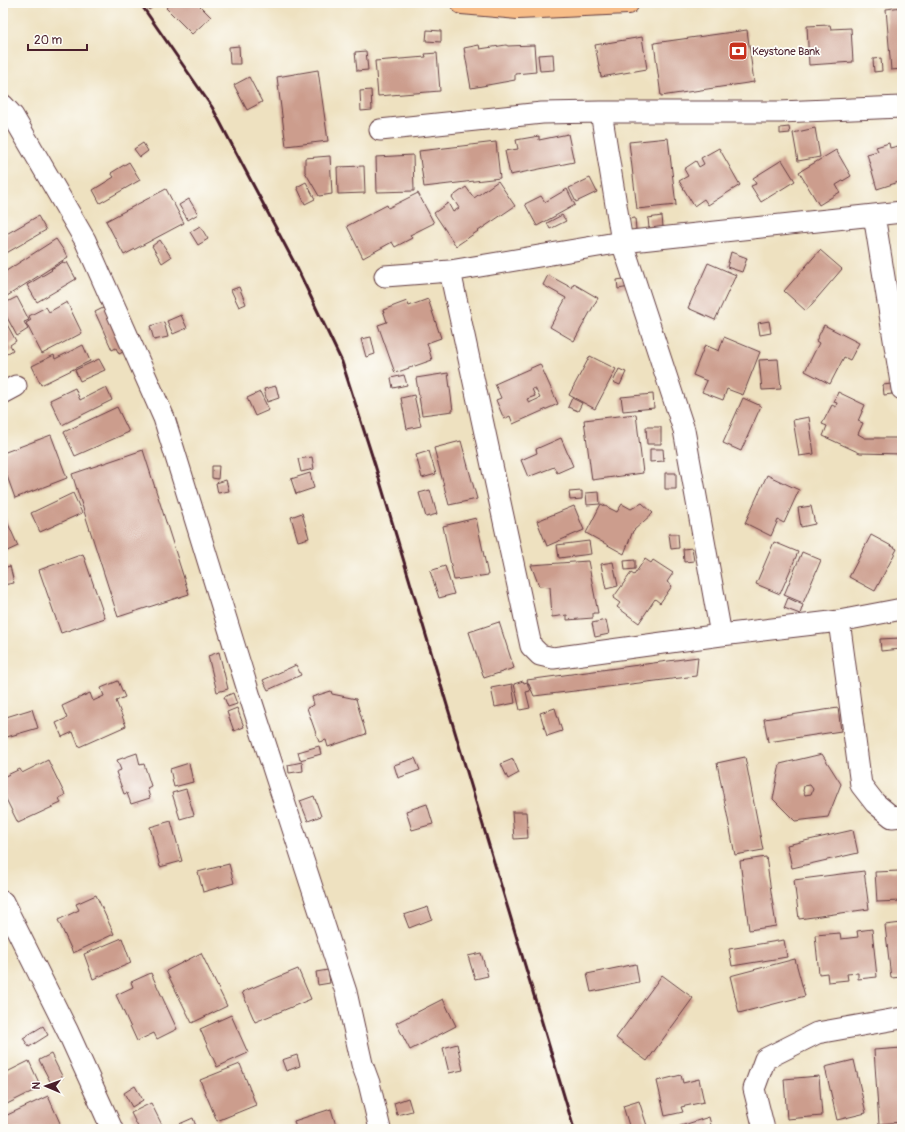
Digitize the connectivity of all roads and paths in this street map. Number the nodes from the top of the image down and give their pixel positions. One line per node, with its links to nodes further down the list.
1 (462, 3): 2 (highway)
2 (628, 3)
3 (3, 105): 20 (street)
4 (901, 107): 5 (street)
5 (601, 112): 6 (street); 9 (street)
6 (380, 130)
7 (902, 212): 8 (street)
8 (874, 215): 9 (street); 12 (street)
9 (622, 242): 10 (street); 15 (street)
10 (450, 271): 11 (street); 15 (street)
11 (385, 276)
12 (902, 390)
13 (902, 610): 14 (street)
14 (839, 621): 15 (street); 16 (street)
15 (721, 634)
16 (902, 816)
17 (3, 902): 19 (street)
18 (902, 1018): 21 (street)
19 (112, 1129)
20 (380, 1129)
21 (764, 1129)

